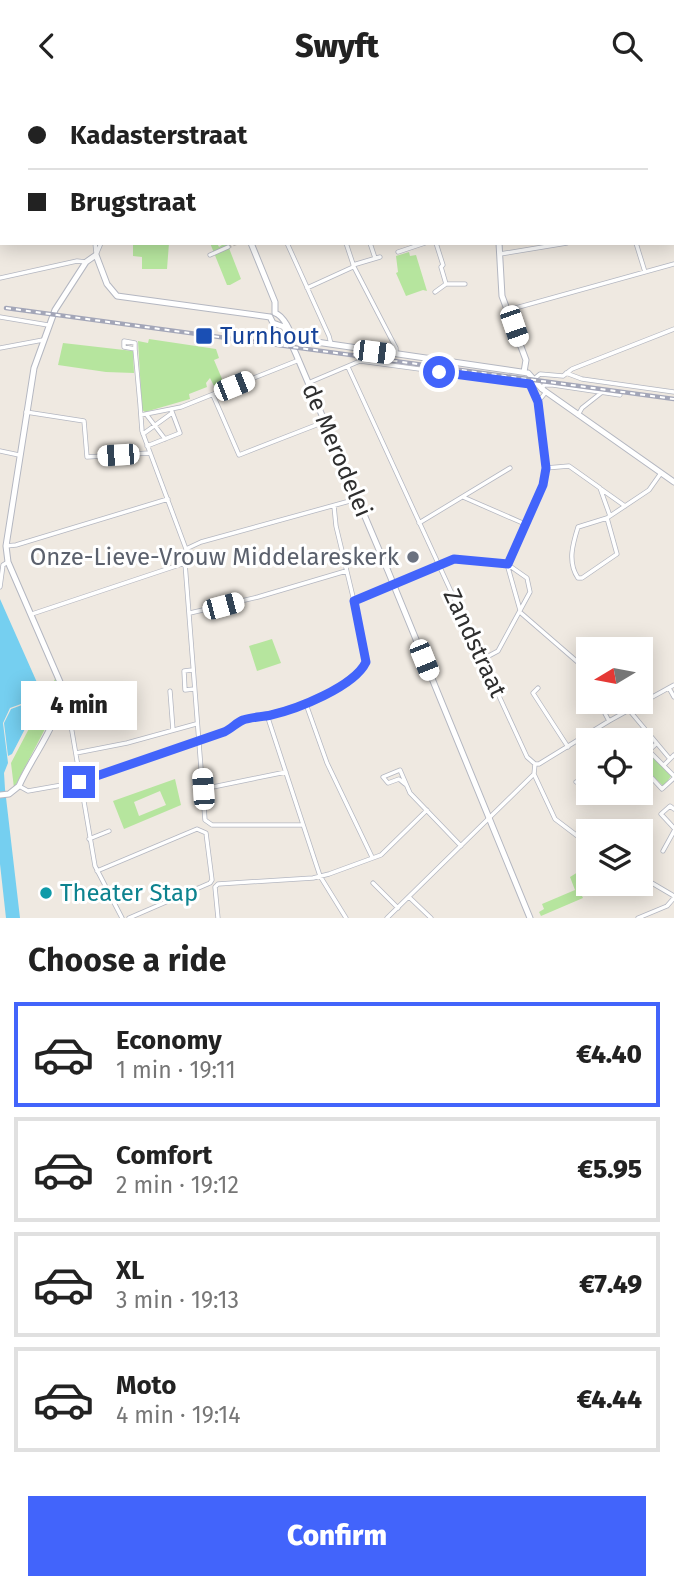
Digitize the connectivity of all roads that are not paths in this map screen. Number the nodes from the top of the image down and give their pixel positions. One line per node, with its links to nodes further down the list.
1 (95, 245): 15 (street)
2 (100, 245): 15 (street)
3 (252, 245): 27 (street, de Merodelei)
4 (288, 245): 24 (street)
5 (347, 245): 19 (street)
6 (371, 245): 19 (street)
7 (419, 245): 13 (street)
8 (437, 245): 22 (street)
9 (499, 245): 14 (street)
10 (555, 245): 14 (street)
11 (637, 245): 20 (street)
12 (228, 247): 16 (street)
13 (398, 252)
14 (499, 254): 26 (street)
15 (96, 255): 17 (street); 27 (street)
16 (210, 255)
17 (86, 262): 21 (street); 29 (street)
18 (674, 264): 20 (street)
19 (353, 266): 24 (street); 36 (street)
20 (645, 272): 26 (street)
21 (0, 278)
22 (446, 284): 23 (street); 25 (street)
23 (465, 284)
24 (307, 288): 33 (street)
25 (435, 292)
26 (508, 310): 39 (street)
27 (273, 315): 31 (street, de Merodelei)
28 (0, 317): 29 (street)
29 (48, 325): 32 (street)
30 (674, 329): 40 (street)
31 (292, 337): 33 (street); 37 (street, de Merodelei)
32 (43, 340): 34 (street); 50 (street)
33 (330, 346): 36 (street)
34 (0, 348)
35 (135, 349): 51 (street)
36 (396, 354): 39 (street)
37 (297, 357): 42 (street, de Merodelei); 46 (street)
38 (348, 367): 42 (street); 48 (street); 72 (street, Zandstraat)
39 (524, 372): 41 (street)
40 (566, 373): 41 (street); 44 (street)
41 (533, 379): 43 (street)
42 (309, 383): 53 (street, de Merodelei)
43 (544, 391): 45 (street); 48 (street); 52 (street)
44 (674, 392)
45 (602, 393): 47 (street); 52 (street)
46 (213, 394): 49 (street); 53 (street)
47 (620, 395)
48 (538, 402): 62 (street)
49 (171, 411): 51 (street); 54 (street); 56 (street)
50 (26, 412): 59 (street); 60 (street)
51 (143, 415): 54 (street); 55 (street)
52 (578, 415): 63 (street)
53 (324, 422): 68 (street, de Merodelei)
54 (155, 427): 55 (street); 56 (street)
55 (143, 434): 57 (street)
56 (165, 439): 57 (street)
57 (146, 446): 59 (street)
58 (0, 451): 60 (street)
59 (149, 453): 67 (street)
60 (19, 454): 74 (street)
61 (510, 468): 66 (street)
62 (546, 468): 65 (street); 73 (street)
63 (661, 473): 64 (street); 70 (street)
64 (674, 482)
65 (600, 488): 70 (street); 71 (street)
66 (463, 497): 72 (street); 73 (street)
67 (168, 499): 74 (street); 75 (street)
68 (357, 499): 69 (street); 82 (street, de Merodelei)
69 (334, 506): 75 (street); 81 (street)
70 (625, 506): 71 (street)
71 (608, 517): 71 (street)
72 (419, 523): 80 (street, Zandstraat)
73 (525, 524): 79 (street)
74 (6, 546): 76 (street)
75 (186, 549): 78 (street)
76 (3, 555): 77 (street)
77 (8, 562): 83 (street); 87 (street)
78 (185, 563): 86 (street); 87 (street)
79 (508, 564): 80 (street); 85 (street); 85 (street)
80 (439, 565): 82 (street); 88 (street, Zandstraat)
81 (346, 571): 84 (street); 86 (street)
82 (393, 585): 84 (street); 129 (street, de Merodelei)
83 (0, 587)
84 (354, 601): 99 (street)
85 (520, 612): 88 (street); 89 (street)
86 (190, 613): 90 (street)
87 (32, 614): 98 (street)
88 (482, 660): 116 (street, Zandstraat)
89 (576, 661)
90 (193, 670): 94 (street); 94 (street)
91 (674, 685): 93 (street)
92 (538, 688): 111 (street)
93 (669, 688): 96 (street); 97 (street)
94 (194, 689): 105 (street)
95 (170, 691): 107 (street)
96 (653, 697)
97 (674, 697)
98 (61, 702): 113 (street); 124 (street)
99 (306, 704): 103 (street); 137 (street)
100 (605, 714): 104 (street)
101 (622, 714): 104 (street)
102 (632, 714): 110 (street)
103 (267, 715): 108 (street); 118 (street)
104 (609, 721): 106 (street)
105 (197, 724): 107 (street); 108 (street)
106 (598, 728)
107 (173, 730): 113 (street)
108 (199, 741): 122 (street); 125 (street)
109 (576, 742): 111 (street)
110 (656, 744): 112 (street); 115 (street)
111 (568, 747): 116 (street)
112 (653, 747)
113 (76, 753): 122 (street)
114 (653, 755): 117 (street)
115 (672, 757): 117 (street)
116 (535, 764): 119 (street)
117 (664, 765): 120 (street)
118 (286, 772): 125 (street); 130 (street)
119 (533, 775): 129 (street); 133 (street)
120 (674, 777): 121 (street)
121 (653, 779)
122 (79, 782): 124 (street); 134 (street)
123 (405, 784): 123 (street); 128 (street)
124 (19, 786): 126 (street)
125 (203, 789): 130 (street)
126 (6, 794)
127 (674, 809): 131 (street)
128 (427, 810): 135 (street); 137 (street)
129 (489, 820): 135 (street); 152 (street, de Merodelei)
130 (303, 825): 139 (street)
131 (674, 829): 136 (street)
132 (108, 831): 134 (street)
133 (576, 835)
134 (89, 839): 138 (street)
135 (461, 846): 143 (street)
136 (663, 851)
137 (372, 857): 139 (street)
138 (97, 871): 142 (street); 146 (street)
139 (320, 876): 142 (street); 149 (street)
140 (373, 883): 145 (street)
141 (653, 884): 144 (street)
142 (213, 885): 147 (street); 148 (street)
143 (409, 897): 145 (street); 151 (street)
144 (674, 897): 153 (street)
145 (398, 908): 150 (street)
146 (122, 918)
147 (129, 918)
148 (218, 918)
149 (346, 918)
150 (387, 918)
151 (431, 918)
152 (530, 918)
153 (638, 918)

